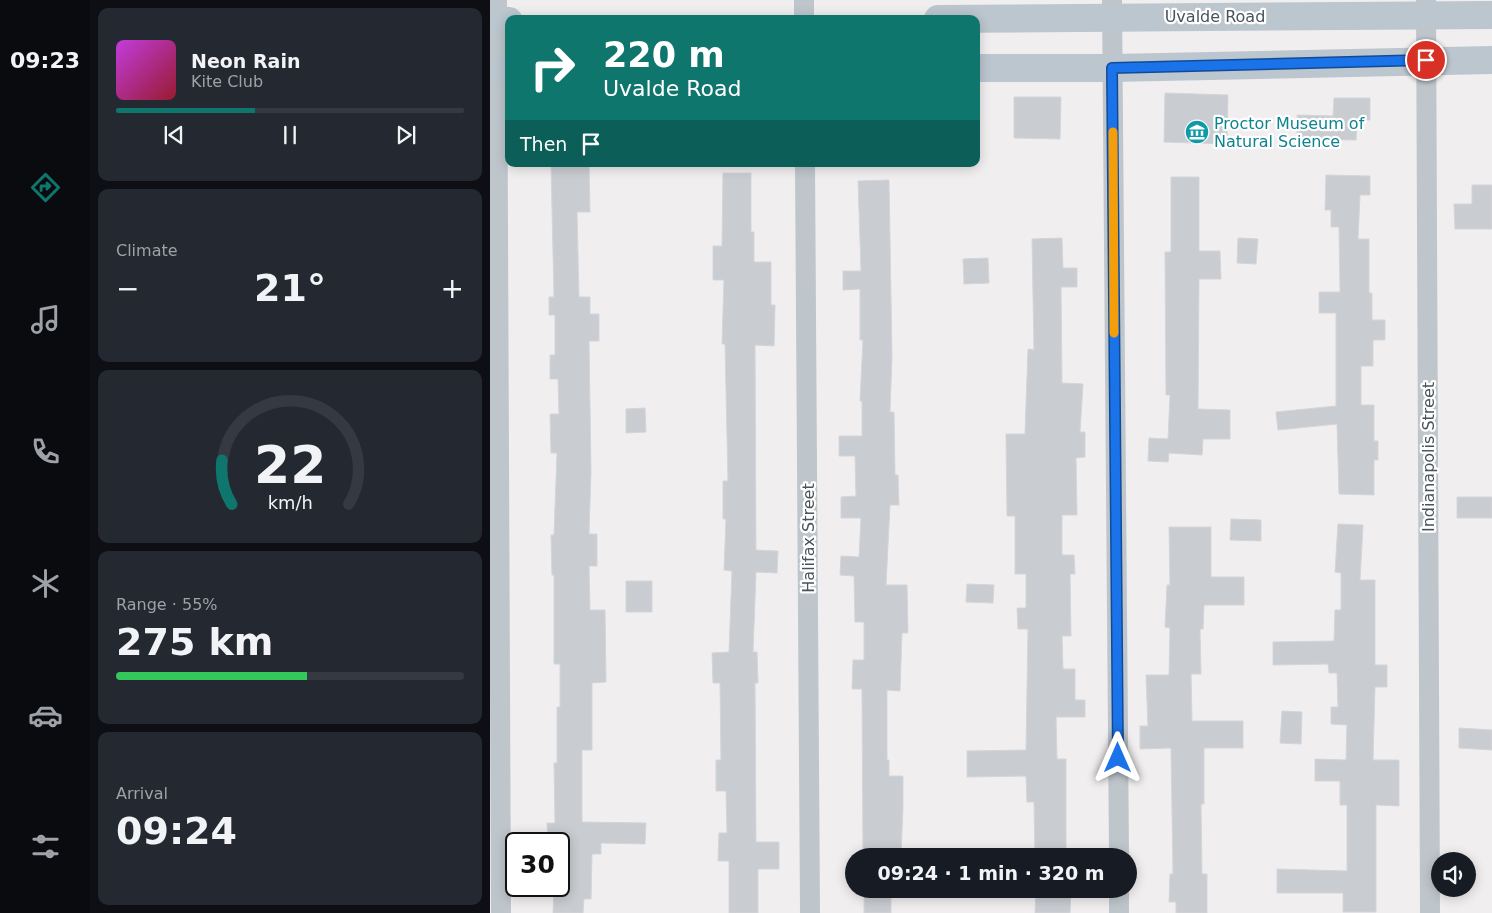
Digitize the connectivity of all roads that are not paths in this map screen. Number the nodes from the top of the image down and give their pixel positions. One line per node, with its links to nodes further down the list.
1 (804, 0): 5 (street)
2 (1112, 8): 3 (main road, Uvalde Road); 7 (main road, Uvalde Road); 11 (street)
3 (1426, 8): 6 (main road, Uvalde Road); 8 (street, Indianapolis Street)
4 (498, 15): 12 (street)
5 (804, 15)
6 (1492, 15)
7 (980, 16)
8 (1426, 60): 9 (main road); 11 (main road); 19 (street, Indianapolis Street)
9 (1492, 60)
10 (980, 68): 11 (main road)
11 (1112, 68): 14 (street)
12 (499, 70): 16 (street)
13 (805, 167): 17 (street, Halifax Street)
14 (1118, 848)
15 (1119, 898): 18 (street)
16 (501, 913)
17 (810, 913)
18 (1119, 913)
19 (1430, 913)

